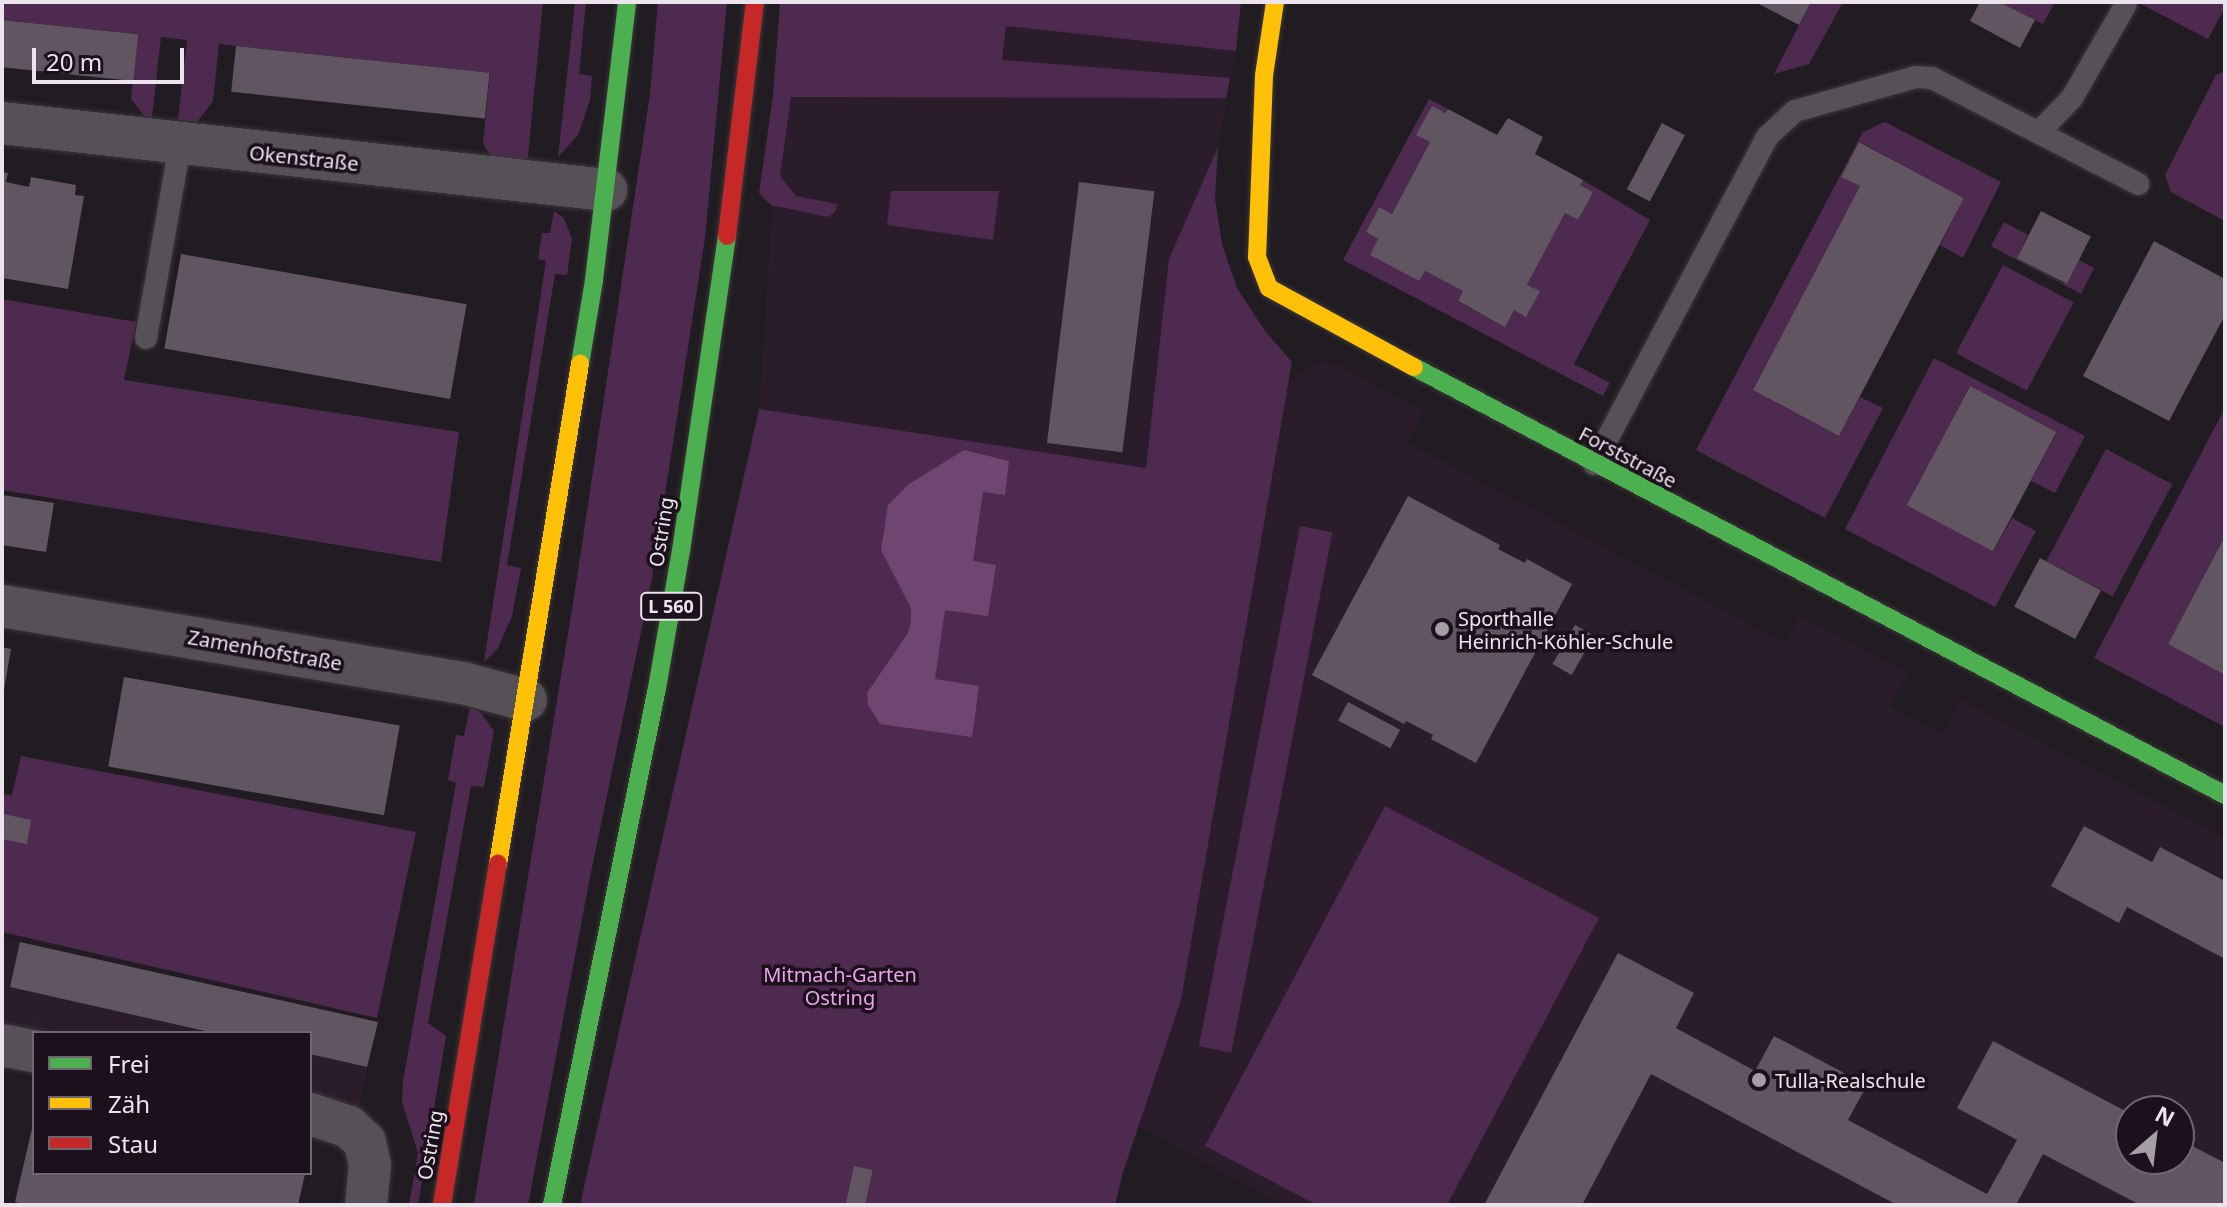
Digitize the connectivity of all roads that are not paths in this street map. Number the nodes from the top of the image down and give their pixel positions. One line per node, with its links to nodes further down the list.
1 (627, 2): 9 (main road, Ostring)
2 (755, 2): 20 (main road, Ostring / L 560)
3 (1275, 2): 11 (main road, Forststraße)
4 (2126, 4): 6 (lane)
5 (2, 123): 7 (street, Okenstraße)
6 (2039, 132): 8 (lane); 11 (lane)
7 (180, 145): 9 (street, Okenstraße); 10 (lane)
8 (2138, 184)
9 (606, 190): 13 (main road, Ostring)
10 (146, 338)
11 (1594, 464): 14 (main road, Forststraße)
12 (2, 606): 13 (street, Zamenhofstraße)
13 (526, 700): 19 (main road, Ostring)
14 (2225, 795)
15 (2, 1045): 16 (street)
16 (32, 1051)
17 (312, 1115): 18 (street)
18 (366, 1205)
19 (442, 1205)
20 (552, 1205)

